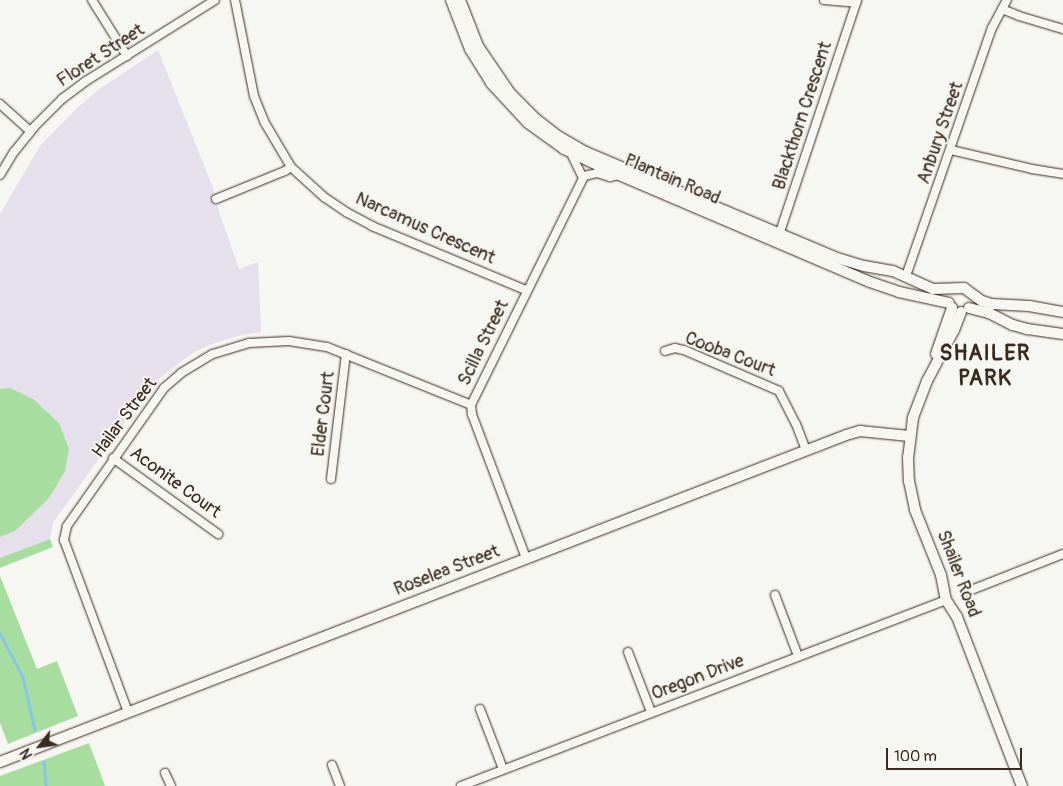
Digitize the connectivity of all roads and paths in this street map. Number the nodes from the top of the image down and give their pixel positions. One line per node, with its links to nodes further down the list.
1 (92, 0): 11 (street)
2 (215, 0): 11 (street, Floret Street)
3 (235, 0): 16 (street, Narcamus Crescent)
4 (451, 0): 15 (street, Plantain Road)
5 (460, 0): 22 (street, Plantain Road)
6 (824, 0): 8 (street)
7 (1007, 0): 9 (street, Anbury Street)
8 (857, 2): 22 (street, Blackthorn Crescent)
9 (1002, 9): 10 (street); 14 (street, Anbury Street)
10 (1063, 28)
11 (127, 56): 13 (street, Floret Street)
12 (0, 104): 13 (street)
13 (30, 131): 18 (street, Floret Street)
14 (951, 150): 17 (street); 23 (street, Anbury Street)
15 (571, 153): 19 (street, Plantain Road); 20 (street)
16 (292, 166): 21 (street); 25 (street, Narcamus Crescent)
17 (1063, 174)
18 (0, 175)
19 (618, 175): 20 (street); 22 (street, Plantain Road)
20 (584, 176): 25 (street, Scilla Street)
21 (216, 199)
22 (778, 238): 23 (street, Plantain Road); 27 (street, Plantain Road)
23 (906, 276): 24 (street, Plantain Road)
24 (956, 289): 26 (street); 27 (street)
25 (526, 290): 32 (street, Scilla Street)
26 (970, 293): 27 (street); 28 (street)
27 (958, 308): 29 (street, Plantain Road); 33 (street, Shailer Road)
28 (1063, 312)
29 (1063, 334)
30 (665, 351): 34 (street, Cooba Court)
31 (346, 354): 32 (street, Hailar Street); 35 (street, Hailar Street); 36 (street, Elder Court)
32 (471, 405): 39 (street, Scilla Street)
33 (910, 436): 34 (street, Roselea Street); 42 (street, Shailer Road)
34 (806, 450): 39 (street, Roselea Street)
35 (113, 458): 37 (street, Aconite Court); 46 (street, Hailar Street)
36 (331, 478)
37 (218, 534)
38 (1063, 554): 40 (street)
39 (526, 558): 46 (street, Roselea Street)
40 (966, 592)
41 (775, 595): 44 (street)
42 (946, 600): 44 (street, Oregon Drive); 55 (street, Shailer Road)
43 (628, 652): 47 (street)
44 (798, 656): 47 (street, Oregon Drive)
45 (480, 709): 50 (street)
46 (128, 712): 48 (street, Roselea Street)
47 (651, 712): 50 (street, Oregon Drive)
48 (0, 762)
49 (332, 765): 53 (street)
50 (503, 770): 54 (street, Oregon Drive)
51 (165, 772): 52 (street)
52 (171, 786)
53 (340, 786)
54 (461, 786)
55 (1022, 786)

